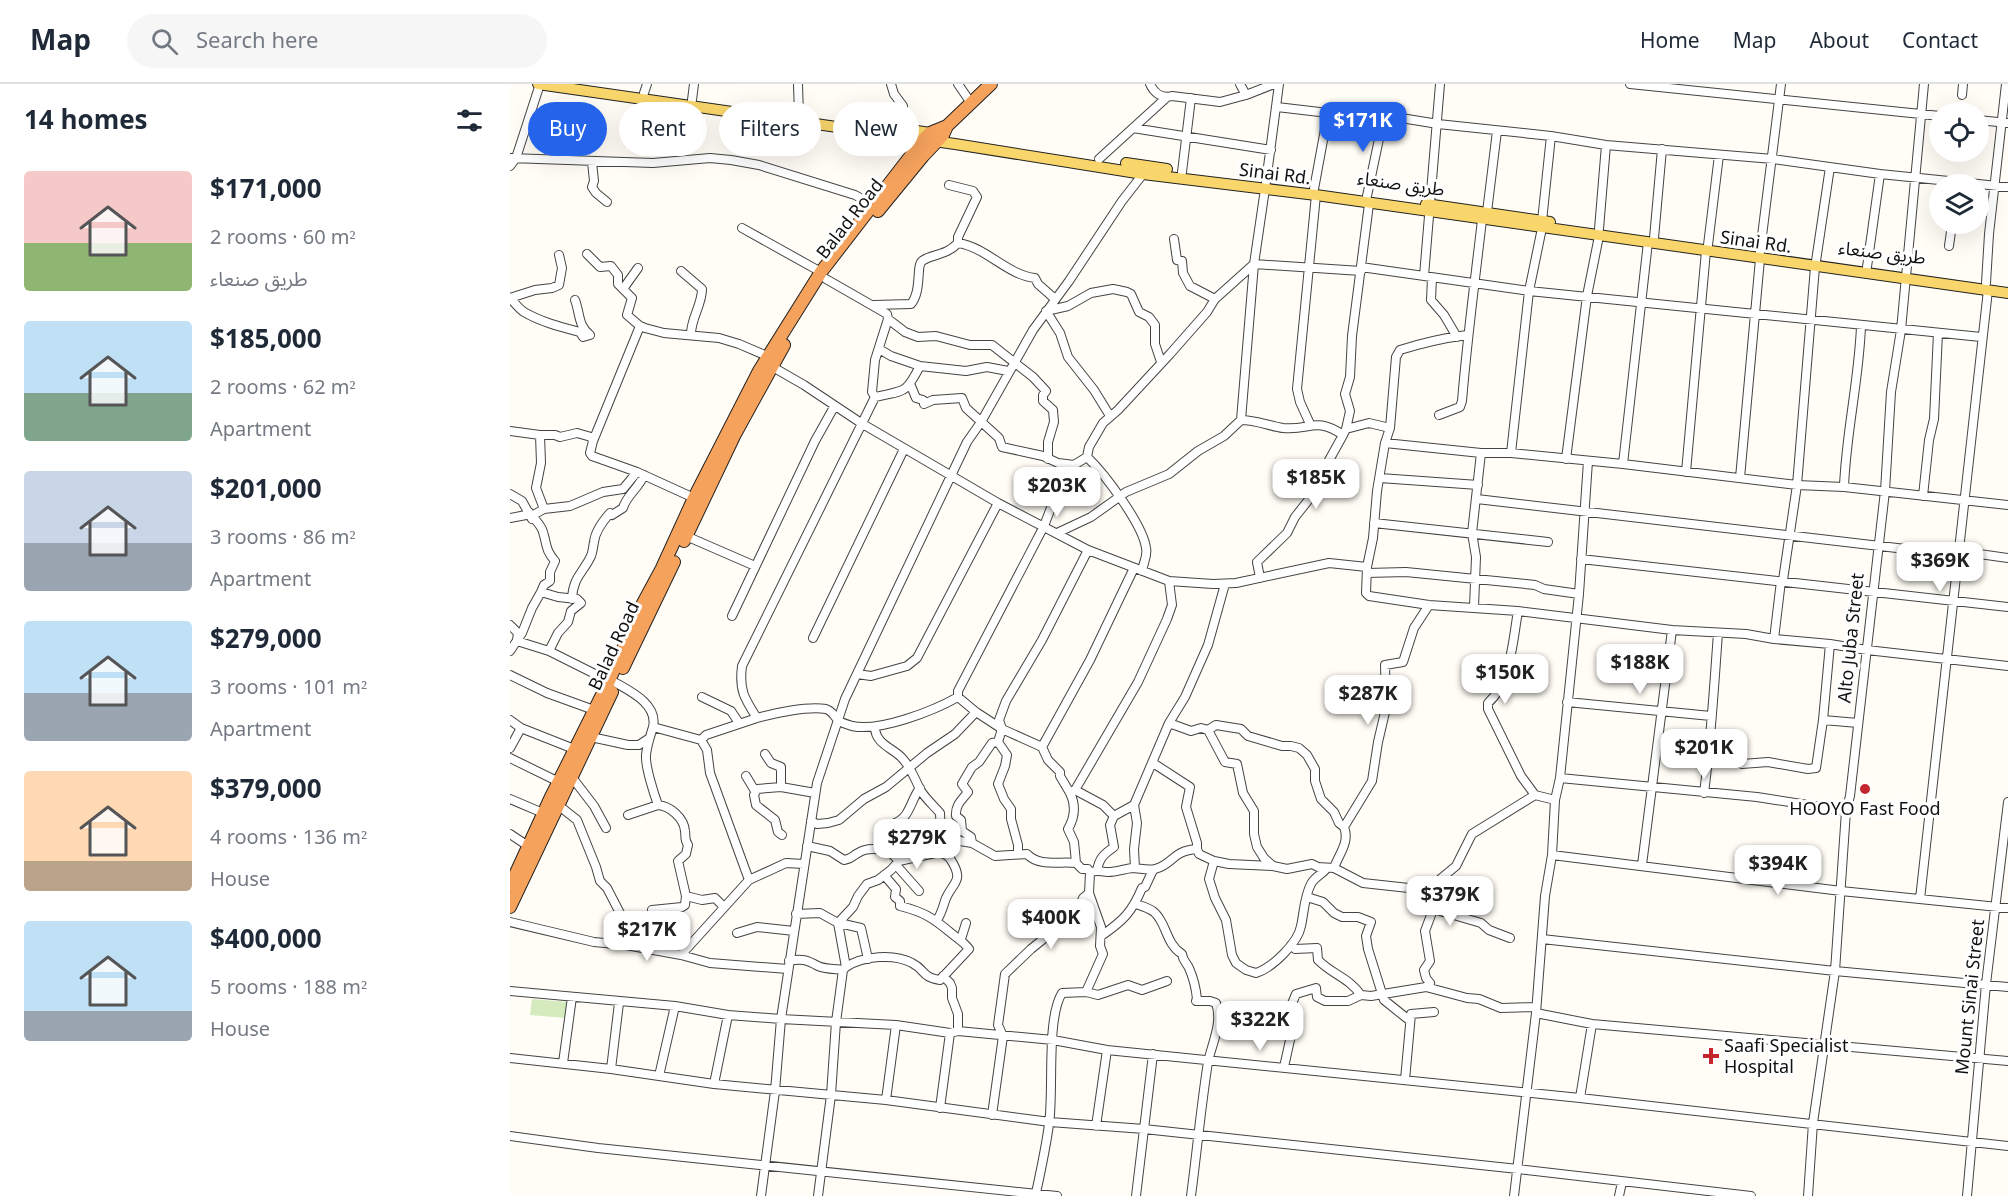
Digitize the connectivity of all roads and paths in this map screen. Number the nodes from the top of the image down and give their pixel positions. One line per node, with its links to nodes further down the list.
1 (539, 84): 26 (main road, Sinai Rd.); 51 (street)
2 (576, 84): 19 (main road, طريق صنعاء)
3 (694, 84): 25 (street)
4 (798, 84): 27 (street)
5 (891, 84): 28 (street)
6 (958, 84): 29 (street)
7 (992, 84): 29 (highway)
8 (1150, 84): 22 (street)
9 (1240, 84): 20 (street)
10 (1274, 84): 20 (street)
11 (1279, 84): 31 (street)
12 (1440, 84): 39 (street)
13 (1630, 84): 18 (street)
14 (1781, 84): 24 (street)
15 (1924, 84): 33 (street, Alto Juba Street)
16 (1963, 84): 21 (street)
17 (2006, 84): 37 (street)
18 (1662, 85): 24 (street)
19 (645, 88): 26 (main road, طريق صنعاء)
20 (1246, 95): 23 (street)
21 (1962, 95)
22 (1166, 98): 23 (street); 40 (street)
23 (1191, 98): 45 (street)
24 (1779, 99): 33 (street); 53 (street)
25 (692, 100): 26 (main road, طريق صنعاء); 30 (main road, طريق صنعاء)
26 (677, 101): 38 (main road, Sinai Rd.)
27 (799, 102)
28 (900, 102)
29 (971, 103): 44 (highway)
30 (719, 104)
31 (1276, 107): 32 (street); 49 (street)
32 (1328, 113): 34 (street); 67 (street)
33 (1921, 114): 35 (street); 60 (street, Alto Juba Street)
34 (1384, 115): 39 (street); 68 (street)
35 (1929, 115)
36 (1989, 121): 37 (street)
37 (2005, 122): 65 (street)
38 (833, 123)
39 (1438, 124): 41 (street); 71 (street)
40 (1133, 129): 45 (street); 52 (street)
41 (1497, 131): 46 (street); 72 (street)
42 (919, 132): 44 (main road, طريق صنعاء)
43 (919, 133): 44 (main road, Sinai Rd.)
44 (936, 135): 52 (main road, طريق صنعاء); 58 (main road, Sinai Rd.); 70 (highway, Balad Road); 93 (highway, Balad Road)
45 (1187, 136): 49 (street); 57 (street)
46 (1551, 136): 47 (street); 73 (street)
47 (1606, 145): 48 (street); 75 (street)
48 (1662, 149): 50 (street); 78 (street)
49 (1271, 150): 63 (street)
50 (1719, 155): 53 (street); 81 (street)
51 (513, 158): 54 (street); 55 (street)
52 (1100, 159): 57 (main road, طريق صنعاء)
53 (1773, 159): 56 (street); 84 (street)
54 (592, 162): 69 (street); 70 (street)
55 (510, 166)
56 (1830, 167): 59 (street); 86 (street)
57 (1182, 172): 63 (main road, طريق صنعاء)
58 (1143, 174): 63 (main road, Sinai Rd.); 103 (street)
59 (1880, 174): 60 (street); 88 (street)
60 (1914, 177): 61 (street); 92 (street, Alto Juba Street)
61 (1929, 179)
62 (949, 185): 79 (street)
63 (1269, 186): 67 (main road, طريق صنعاء); 85 (street)
64 (1989, 186): 65 (street)
65 (1995, 186): 66 (street); 96 (street)
66 (2008, 187)
67 (1315, 192): 68 (main road, طريق صنعاء); 87 (street)
68 (1368, 200): 71 (main road, طريق صنعاء); 90 (street)
69 (607, 202)
70 (873, 205): 93 (highway, Balad Road)
71 (1429, 208): 72 (main road, طريق صنعاء); 94 (street)
72 (1484, 216): 73 (main road, طريق صنعاء); 95 (street)
73 (1542, 224): 75 (main road, طريق صنعاء); 99 (street)
74 (742, 228): 93 (street)
75 (1599, 232): 78 (main road, طريق صنعاء); 101 (street)
76 (1951, 234): 80 (street)
77 (1174, 239): 104 (street)
78 (1651, 240): 81 (main road, طريق صنعاء); 106 (street)
79 (958, 243): 103 (street); 107 (street)
80 (1949, 246)
81 (1707, 248): 84 (main road, طريق صنعاء); 108 (street)
82 (587, 254): 98 (street)
83 (559, 255): 102 (street)
84 (1760, 255): 86 (main road, طريق صنعاء); 110 (street)
85 (1254, 264): 87 (street); 104 (street); 131 (street)
86 (1816, 264): 88 (main road, طريق صنعاء); 92 (main road, Sinai Rd.); 112 (street)
87 (1310, 267): 90 (street); 134 (street)
88 (1867, 267): 92 (main road, طريق صنعاء)
89 (638, 268): 98 (street)
90 (1361, 269): 94 (street); 137 (street)
91 (681, 271): 117 (street)
92 (1907, 275): 96 (main road, طريق صنعاء); 115 (street, Alto Juba Street)
93 (823, 276): 107 (street); 122 (highway, Balad Road)
94 (1428, 277): 95 (street); 119 (street)
95 (1475, 284): 99 (street); 118 (street)
96 (1987, 287): 97 (main road, طريق صنعاء); 100 (main road); 120 (street)
97 (2008, 287)
98 (623, 289): 113 (street)
99 (1529, 291): 101 (street); 143 (street)
100 (2008, 293)
101 (1587, 297): 106 (street); 146 (street)
102 (510, 298): 105 (street)
103 (1055, 299): 109 (street)
104 (1215, 299): 123 (street)
105 (574, 300)
106 (1642, 302): 108 (street); 148 (street)
107 (874, 305): 111 (street)
108 (1701, 309): 110 (street); 150 (street)
109 (1046, 311): 123 (street); 125 (street); 130 (street)
110 (1755, 315): 112 (street); 154 (street)
111 (888, 320): 121 (street); 125 (street)
112 (1810, 321): 114 (street); 156 (street)
113 (640, 326): 117 (street); 139 (street)
114 (1861, 326): 115 (street); 157 (street)
115 (1901, 330): 116 (street); 158 (street, Alto Juba Street)
116 (1938, 333): 120 (street); 160 (street)
117 (691, 334): 122 (street)
118 (1467, 335): 119 (street); 129 (street)
119 (1457, 337): 136 (street)
120 (1981, 338): 164 (street)
121 (879, 349): 124 (street); 127 (street)
122 (769, 361): 128 (street); 161 (highway, Balad Road); 176 (highway, Balad Road)
123 (1161, 362): 130 (street)
124 (920, 366): 125 (street); 126 (street)
125 (1011, 367): 132 (street); 145 (street)
126 (911, 386): 127 (street); 132 (street)
127 (875, 397): 133 (street)
128 (834, 407): 133 (street); 183 (street)
129 (1439, 415)
130 (1110, 416): 144 (street)
131 (1241, 420): 134 (street); 162 (street)
132 (981, 422): 145 (street); 152 (street)
133 (861, 423): 141 (street); 224 (street)
134 (1310, 424): 137 (street)
135 (510, 428): 138 (street)
136 (1390, 428): 137 (street); 140 (street)
137 (1345, 432): 186 (street)
138 (540, 435): 139 (street); 167 (street)
139 (593, 441): 151 (street)
140 (1385, 442): 142 (street); 153 (street)
141 (904, 448): 152 (street); 205 (street)
142 (1481, 453): 143 (street); 155 (street)
143 (1511, 453): 146 (street)
144 (1087, 457): 149 (street); 162 (street)
145 (1048, 459): 149 (street)
146 (1566, 459): 147 (street)
147 (1588, 461): 148 (street); 168 (street)
148 (1623, 464): 150 (street)
149 (1074, 465): 172 (street)
150 (1686, 472): 154 (street)
151 (641, 473): 161 (street); 167 (street); 194 (street)
152 (951, 474): 165 (street); 214 (street)
153 (1380, 478): 155 (street); 171 (street)
154 (1740, 478): 156 (street)
155 (1478, 485): 163 (street)
156 (1797, 485): 157 (street); 175 (street)
157 (1844, 487): 158 (street)
158 (1885, 491): 160 (street); 178 (street, Alto Juba Street)
159 (510, 494): 169 (street)
160 (1923, 496): 164 (street)
161 (694, 498): 216 (highway, Balad Road)
162 (1119, 499): 173 (street); 184 (street)
163 (1477, 499): 168 (street); 174 (street)
164 (1965, 500): 166 (street); 180 (street)
165 (998, 503): 172 (street); 214 (street)
166 (2008, 505)
167 (544, 509): 169 (street)
168 (1583, 511): 175 (street); 182 (street)
169 (532, 515): 170 (street); 191 (street)
170 (510, 518)
171 (1374, 523): 174 (street); 185 (street)
172 (1044, 526): 173 (street); 218 (street)
173 (1057, 533): 179 (street)
174 (1472, 533): 177 (street); 187 (street)
175 (1789, 534): 178 (street); 189 (street)
176 (686, 536): 183 (street); 216 (highway, Balad Road)
177 (1548, 542)
178 (1878, 545): 180 (street); 192 (street, Alto Juba Street)
179 (1088, 550): 184 (street); 234 (street)
180 (1958, 553): 181 (street); 195 (street)
181 (2008, 558)
182 (1581, 559): 189 (street); 193 (street)
183 (755, 566): 200 (street)
184 (1138, 570): 188 (street); 240 (street)
185 (1367, 570): 186 (street); 187 (street); 196 (street)
186 (1260, 578): 190 (street)
187 (1474, 580): 193 (street); 198 (street)
188 (1169, 581): 190 (street); 256 (street)
189 (1782, 581): 192 (street); 206 (street)
190 (1224, 584): 229 (street)
191 (541, 592): 194 (street); 207 (street)
192 (1873, 592): 195 (street); 209 (street, Alto Juba Street)
193 (1579, 594): 201 (street)
194 (572, 599): 211 (street)
195 (1953, 600): 197 (street); 212 (street)
196 (1429, 605): 198 (street); 271 (street)
197 (2008, 607)
198 (1474, 608): 199 (street)
199 (1518, 611): 201 (street); 259 (street)
200 (732, 616)
201 (1575, 618): 203 (street); 219 (street)
202 (510, 625): 207 (street)
203 (1672, 630): 204 (street); 221 (street)
204 (1718, 633): 206 (street); 223 (street)
205 (813, 638)
206 (1774, 639): 208 (street)
207 (517, 641): 210 (street); 211 (street)
208 (1830, 644): 209 (street); 227 (street)
209 (1867, 650): 212 (street); 230 (street, Alto Juba Street)
210 (510, 651)
211 (549, 651): 216 (street)
212 (1947, 658): 213 (street); 303 (street)
213 (2008, 666)
214 (857, 674): 226 (street)
215 (510, 675): 220 (street)
216 (613, 682): 220 (highway, Balad Road); 231 (street); 236 (highway, Balad Road)
217 (702, 697): 228 (street)
218 (958, 697): 222 (street); 232 (street)
219 (1567, 702): 221 (street); 250 (street)
220 (594, 710): 242 (highway, Balad Road)
221 (1663, 711): 223 (street); 254 (street)
222 (976, 712): 234 (street); 247 (street)
223 (1711, 716): 258 (street)
224 (757, 718): 226 (street); 228 (street)
225 (510, 720): 233 (street)
226 (838, 720): 232 (street); 257 (street)
227 (1823, 720): 230 (street); 246 (street)
228 (739, 723): 238 (street)
229 (1169, 723): 235 (street); 245 (street)
230 (1858, 723): 266 (street, Alto Juba Street)
231 (653, 727): 237 (street); 238 (street)
232 (875, 727): 247 (street)
233 (521, 728): 241 (street); 242 (street)
234 (1002, 729): 239 (street); 240 (street)
235 (1208, 730): 271 (street); 289 (street)
236 (591, 737): 237 (street); 248 (highway, Balad Road)
237 (648, 739): 265 (street)
238 (701, 740): 295 (street)
239 (998, 742): 276 (street); 282 (street)
240 (1042, 747): 256 (street)
241 (510, 748)
242 (574, 749): 251 (highway, Balad Road)
243 (765, 754): 252 (street)
244 (510, 758): 251 (street)
245 (1153, 763): 264 (street); 279 (street)
246 (1742, 764)
247 (909, 768): 253 (street); 270 (street)
248 (571, 776): 263 (highway, Balad Road); 272 (street)
249 (746, 776): 255 (street)
250 (1560, 778): 254 (street); 261 (street)
251 (558, 782): 267 (highway, Balad Road)
252 (781, 787): 255 (street); 257 (street)
253 (920, 788): 275 (street); 280 (street)
254 (1653, 788): 258 (street); 288 (street)
255 (755, 790): 274 (street)
256 (1073, 791): 269 (street); 286 (street)
257 (815, 793): 270 (street)
258 (1704, 793): 266 (street)
259 (1534, 795): 261 (street); 297 (street)
260 (510, 799): 267 (street)
261 (1556, 800): 283 (street)
262 (2008, 802): 308 (street, Mount Sinai Street)
263 (558, 805): 305 (highway, Balad Road); 322 (street)
264 (1134, 805): 269 (street); 290 (street)
265 (658, 806): 268 (street); 301 (street)
266 (1846, 811): 299 (street, Alto Juba Street)
267 (543, 813): 277 (highway, Balad Road)
268 (628, 815)
269 (1114, 816): 293 (street)
270 (811, 821): 278 (street)
271 (1344, 827): 291 (street)
272 (606, 828)
273 (510, 834): 277 (street)
274 (782, 835)
275 (950, 843): 276 (street); 281 (street)
276 (972, 843): 282 (street)
277 (528, 846): 296 (highway, Balad Road)
278 (807, 846): 280 (street); 287 (street)
279 (1197, 849): 284 (street); 292 (street)
280 (889, 851): 285 (street)
281 (935, 853): 285 (street); 312 (street)
282 (1018, 854): 286 (street)
283 (1552, 855): 288 (street); 321 (street)
284 (1214, 861): 289 (street); 323 (street)
285 (897, 863): 294 (street); 298 (street)
286 (1076, 863): 293 (street)
287 (804, 864): 295 (street); 311 (street)
288 (1642, 865): 299 (street)
289 (1273, 866): 291 (street)
290 (1135, 868): 292 (street); 293 (street)
291 (1331, 868): 297 (street); 302 (street)
292 (1153, 870): 304 (street)
293 (1093, 872): 300 (street)
294 (884, 875): 312 (street); 314 (street)
295 (749, 880): 306 (street)
296 (511, 881)
297 (1427, 890): 307 (street)
298 (919, 891)
299 (1841, 891): 303 (street); 328 (street, Alto Juba Street)
300 (1089, 893): 318 (street); 350 (street)
301 (686, 896): 306 (street); 310 (street)
302 (1307, 897): 323 (street); 336 (street)
303 (1920, 899): 308 (street)
304 (1136, 904): 318 (street); 357 (street)
305 (510, 907)
306 (724, 907): 324 (street)
307 (1434, 907): 319 (street); 332 (street)
308 (1996, 907): 309 (street); 331 (street, Mount Sinai Street)
309 (2008, 908)
310 (652, 910)
311 (796, 915): 314 (street); 316 (street)
312 (937, 920): 320 (street)
313 (510, 921): 322 (street)
314 (838, 923): 325 (street); 327 (street)
315 (966, 923): 320 (street)
316 (794, 931): 317 (street); 326 (street)
317 (736, 933)
318 (1101, 936): 335 (street)
319 (1510, 938)
320 (961, 939): 329 (street)
321 (1542, 939): 328 (street); 341 (street)
322 (626, 945): 324 (street)
323 (1291, 945): 337 (street)
324 (681, 955): 326 (street)
325 (868, 959): 327 (street); 329 (street)
326 (789, 965): 327 (street); 344 (street)
327 (845, 968): 346 (street)
328 (1834, 971): 331 (street); 352 (street, Alto Juba Street)
329 (943, 976): 349 (street)
330 (1167, 981): 335 (street)
331 (1986, 984): 333 (street); 356 (street, Mount Sinai Street)
332 (1426, 987): 336 (street); 341 (street)
333 (2008, 987)
334 (510, 992): 338 (street)
335 (1086, 992): 351 (street)
336 (1383, 994): 337 (street); 345 (street)
337 (1361, 995): 360 (street)
338 (572, 997): 339 (street); 359 (street)
339 (619, 1002): 340 (street); 361 (street)
340 (675, 1006): 343 (street); 362 (street)
341 (1536, 1010): 347 (street); 366 (street)
342 (1434, 1012): 345 (street)
343 (728, 1015): 344 (street); 364 (street)
344 (781, 1019): 346 (street); 365 (street)
345 (1409, 1020): 363 (street)
346 (836, 1022): 348 (street); 367 (street)
347 (1592, 1024): 352 (street); 368 (street)
348 (896, 1025): 349 (street); 369 (street)
349 (954, 1032): 350 (street); 370 (street)
350 (1003, 1036): 351 (street); 371 (street)
351 (1053, 1040): 353 (street); 372 (street)
352 (1824, 1046): 356 (street); 373 (street, Alto Juba Street)
353 (1107, 1050): 354 (street); 374 (street)
354 (1153, 1054): 357 (street); 375 (street)
355 (510, 1058): 359 (street)
356 (1980, 1058): 358 (street); 378 (street, Mount Sinai Street)
357 (1209, 1059): 360 (street); 377 (street)
358 (2008, 1061)
359 (563, 1063): 361 (street)
360 (1284, 1067): 363 (street)
361 (611, 1069): 362 (street)
362 (659, 1076): 364 (street)
363 (1405, 1080): 366 (street)
364 (714, 1084): 365 (street)
365 (775, 1091): 367 (street); 380 (street)
366 (1526, 1093): 368 (street); 381 (street)
367 (831, 1095): 369 (street); 382 (street)
368 (1580, 1098): 373 (street)
369 (886, 1100): 370 (street)
370 (940, 1108): 371 (street)
371 (992, 1115): 372 (street)
372 (1050, 1122): 374 (street); 384 (street)
373 (1813, 1123): 378 (street); 393 (street, Alto Juba Street)
374 (1095, 1126): 375 (street)
375 (1144, 1129): 377 (street); 388 (street)
376 (510, 1136): 380 (street)
377 (1198, 1136): 381 (street); 389 (street)
378 (1973, 1142): 379 (street); 394 (street, Mount Sinai Street)
379 (2008, 1146)
380 (765, 1165): 382 (street); 385 (street)
381 (1518, 1169): 383 (street); 390 (street)
382 (821, 1172): 384 (street); 386 (street)
383 (1622, 1182): 391 (street); 392 (street)
384 (1034, 1194): 387 (street)
385 (761, 1196)
386 (818, 1196)
387 (1058, 1196)
388 (1136, 1196)
389 (1191, 1196)
390 (1514, 1196)
391 (1619, 1196)
392 (1751, 1196)
393 (1808, 1196)
394 (1967, 1196)

